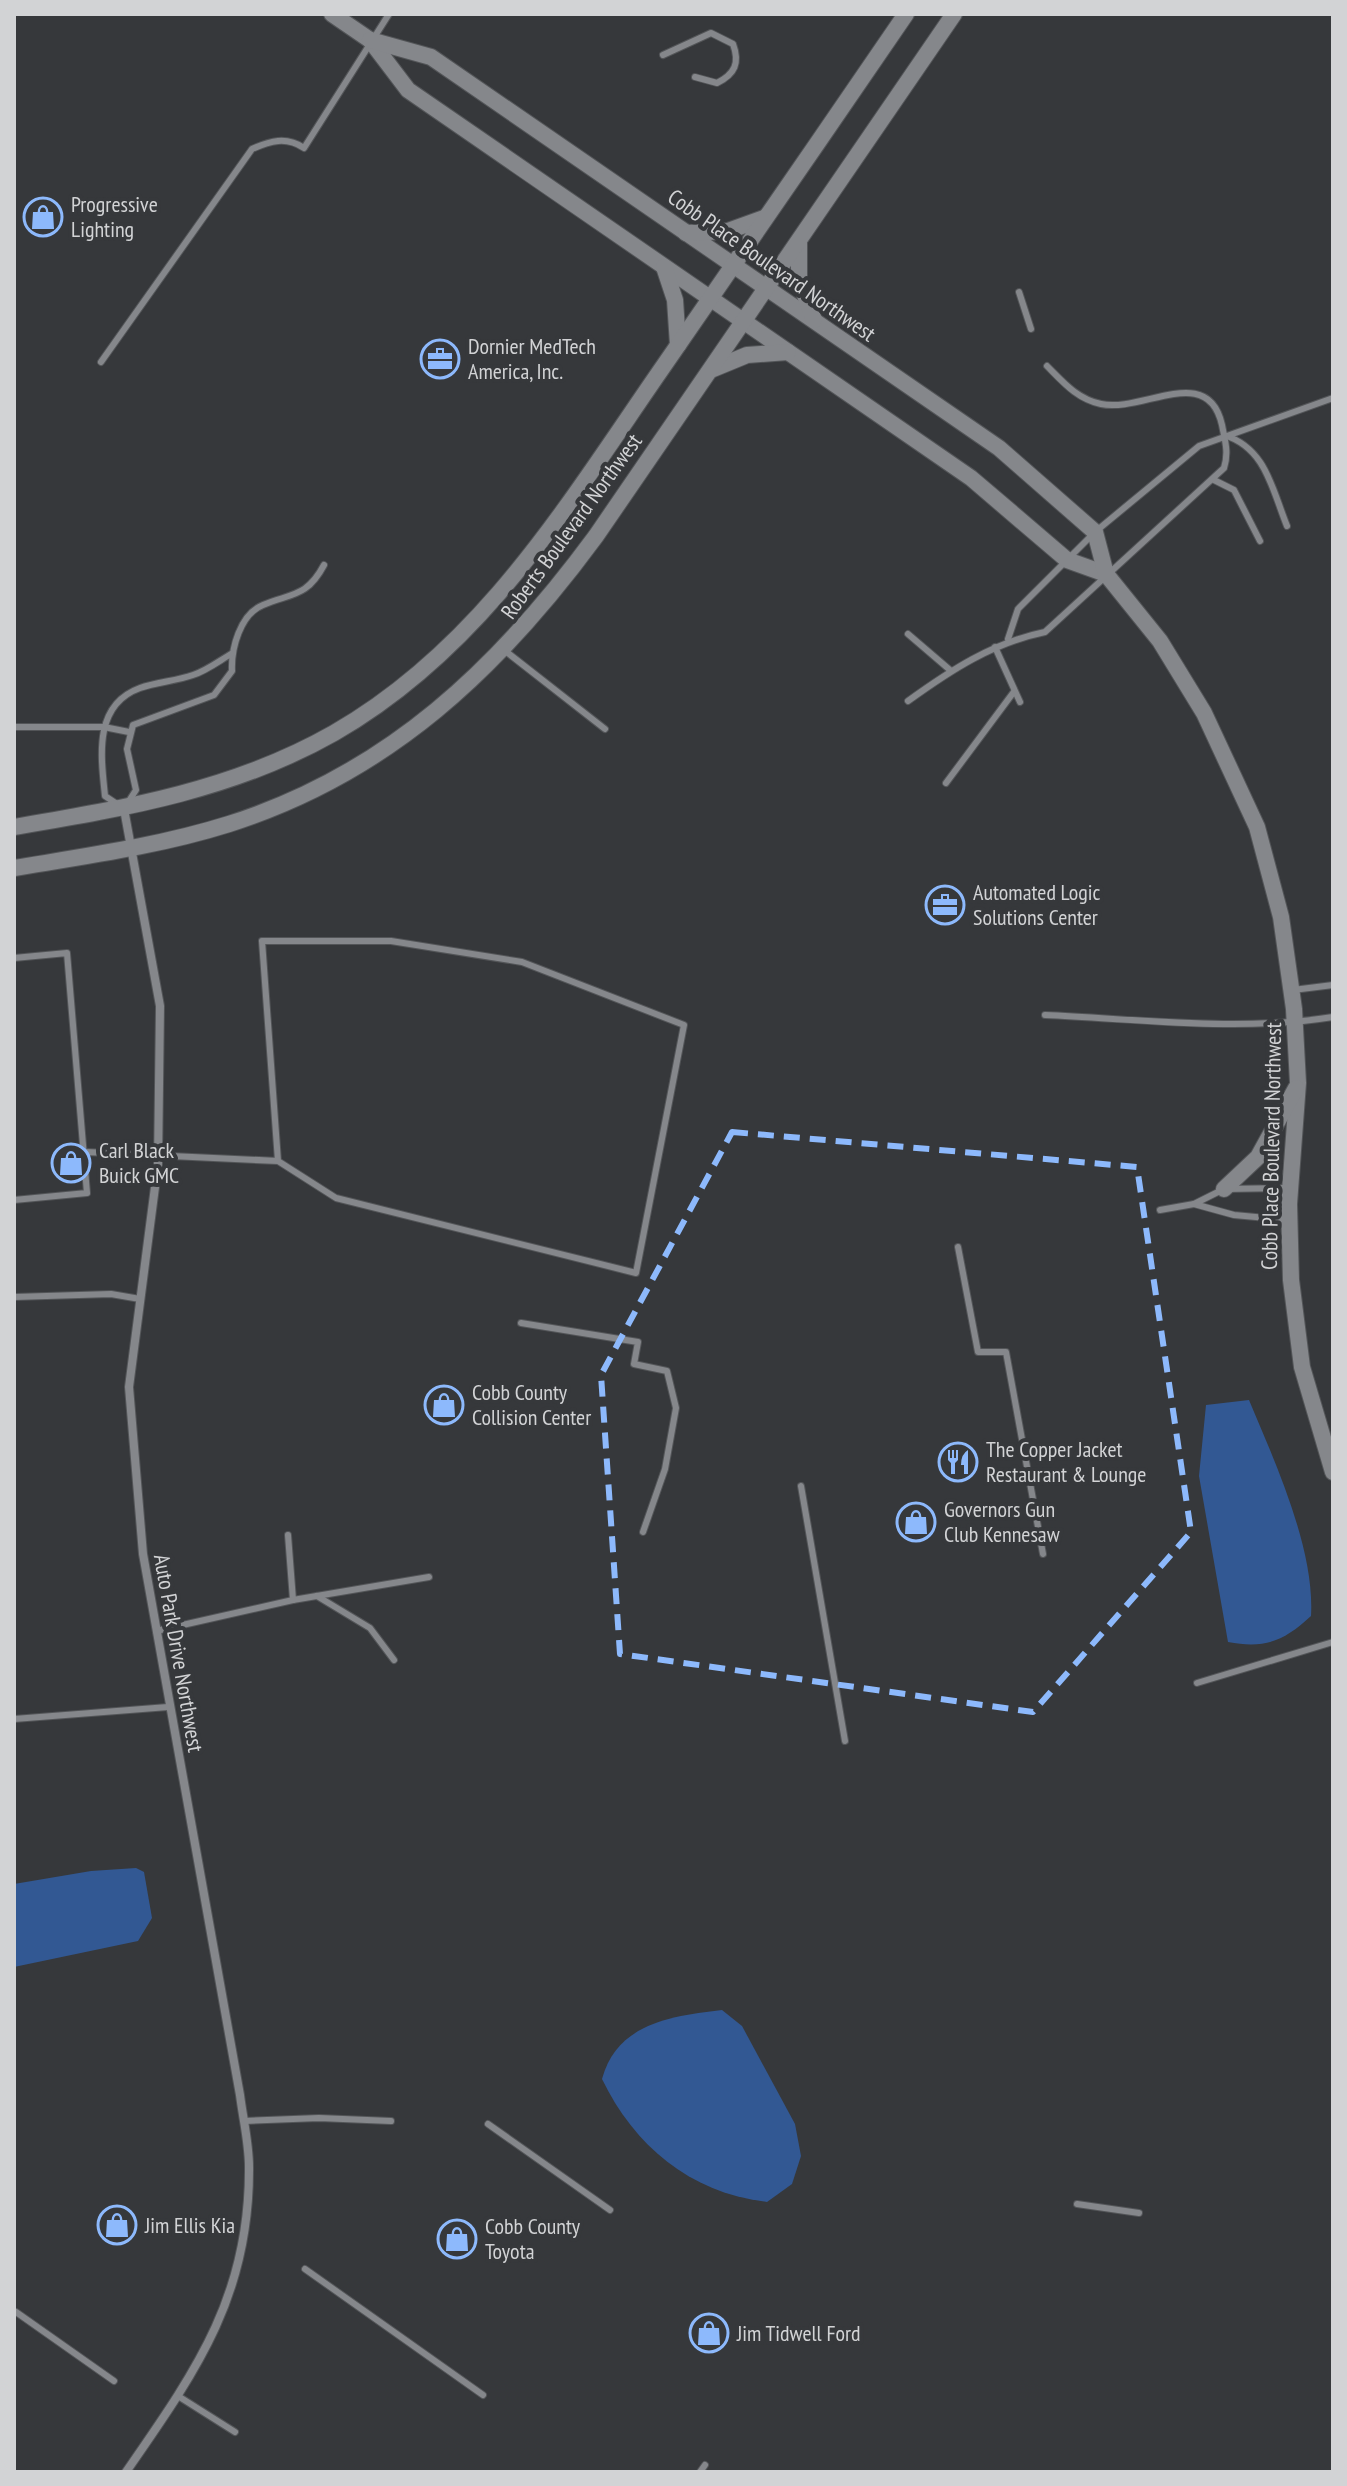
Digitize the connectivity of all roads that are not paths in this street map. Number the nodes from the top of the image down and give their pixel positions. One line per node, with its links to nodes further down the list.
1 (332, 14): 5 (street, Cobb Place Boulevard Northwest)
2 (389, 14): 5 (lane)
3 (906, 14): 8 (street, Roberts Boulevard Northwest)
4 (954, 14): 10 (street, Roberts Boulevard Northwest)
5 (370, 40): 9 (street, Cobb Place Boulevard Northwest); 12 (street, Cobb Place Boulevard Northwest); 21 (lane)
6 (663, 55): 7 (lane)
7 (695, 77)
8 (768, 214): 9 (street); 11 (street, Roberts Boulevard Northwest)
9 (685, 233): 11 (street, Cobb Place Boulevard Northwest)
10 (799, 239): 13 (street, Roberts Boulevard Northwest); 17 (street)
11 (733, 265): 13 (street, Cobb Place Boulevard Northwest); 15 (street, Roberts Boulevard Northwest)
12 (664, 267): 15 (street, Cobb Place Boulevard Northwest); 19 (street)
13 (766, 288): 16 (street, Roberts Boulevard Northwest); 17 (street, Cobb Place Boulevard Northwest)
14 (1019, 292): 18 (lane)
15 (710, 298): 16 (street, Cobb Place Boulevard Northwest); 19 (street, Roberts Boulevard Northwest)
16 (743, 321): 20 (street, Cobb Place Boulevard Northwest); 23 (street, Roberts Boulevard Northwest)
17 (815, 321): 28 (street, Cobb Place Boulevard Northwest)
18 (1031, 329)
19 (678, 345): 47 (street, Roberts Boulevard Northwest)
20 (788, 352): 23 (street); 30 (street, Cobb Place Boulevard Northwest)
21 (101, 362)
22 (1047, 366): 25 (lane)
23 (709, 371): 36 (street, Roberts Boulevard Northwest)
24 (1333, 398): 25 (lane)
25 (1224, 435): 26 (lane); 27 (lane); 28 (lane)
26 (1214, 480): 29 (lane); 32 (lane)
27 (1287, 526)
28 (1095, 532): 30 (lane); 32 (street, Cobb Place Boulevard Northwest)
29 (1260, 541)
30 (1067, 560): 32 (street, Cobb Place Boulevard Northwest); 34 (lane)
31 (324, 565): 37 (lane)
32 (1106, 574): 34 (lane); 53 (street, Cobb Place Boulevard Northwest)
33 (908, 634): 38 (lane)
34 (1008, 639): 35 (lane)
35 (995, 647): 38 (lane); 39 (lane)
36 (504, 650): 44 (lane); 49 (street, Roberts Boulevard Northwest)
37 (231, 654): 43 (lane); 45 (lane)
38 (950, 670): 40 (lane)
39 (1013, 693): 41 (lane); 46 (lane)
40 (908, 701)
41 (1020, 702)
42 (14, 727): 43 (lane)
43 (104, 727): 45 (lane); 47 (lane)
44 (605, 729)
45 (129, 732): 47 (lane)
46 (946, 783)
47 (124, 809): 48 (street, Roberts Boulevard Northwest); 49 (street, Auto Park Drive Northwest)
48 (14, 827)
49 (131, 849): 50 (street, Roberts Boulevard Northwest); 59 (street, Auto Park Drive Northwest)
50 (14, 868)
51 (14, 958): 58 (lane)
52 (1333, 985): 53 (lane)
53 (1292, 990): 56 (street, Cobb Place Boulevard Northwest)
54 (1045, 1015): 56 (lane)
55 (1333, 1017): 56 (lane)
56 (1296, 1023): 57 (street, Cobb Place Boulevard Northwest)
57 (1298, 1083): 61 (street, Cobb Place Boulevard Northwest); 62 (street)
58 (86, 1152): 59 (lane); 63 (lane)
59 (158, 1155): 60 (lane); 69 (street, Auto Park Drive Northwest)
60 (278, 1161): 60 (lane)
61 (1290, 1188): 62 (lane); 66 (street, Cobb Place Boulevard Northwest)
62 (1224, 1189): 64 (lane)
63 (14, 1200)
64 (1194, 1204): 65 (lane); 66 (lane)
65 (1160, 1210)
66 (1289, 1220): 71 (street, Cobb Place Boulevard Northwest)
67 (958, 1247): 75 (lane)
68 (14, 1297): 69 (lane)
69 (140, 1299): 79 (street, Auto Park Drive Northwest)
70 (521, 1323): 73 (lane)
71 (1333, 1472)
72 (801, 1486): 85 (lane)
73 (643, 1532)
74 (288, 1535): 78 (lane)
75 (1043, 1554)
76 (429, 1577): 77 (lane)
77 (317, 1596): 78 (lane); 81 (lane)
78 (293, 1600): 79 (lane)
79 (156, 1631): 83 (street, Auto Park Drive Northwest)
80 (1333, 1642): 82 (lane)
81 (394, 1660)
82 (1197, 1683)
83 (168, 1707): 84 (lane); 86 (street, Auto Park Drive Northwest)
84 (14, 1719)
85 (845, 1741)
86 (244, 2121): 87 (lane); 96 (street, Auto Park Drive Northwest)
87 (391, 2121)
88 (488, 2124): 90 (lane)
89 (1077, 2204): 91 (lane)
90 (610, 2210)
91 (1139, 2213)
92 (305, 2269): 95 (lane)
93 (16, 2312): 94 (lane)
94 (114, 2381)
95 (483, 2395)
96 (178, 2396): 97 (lane); 99 (street, Auto Park Drive Northwest)
97 (235, 2432)
98 (705, 2465): 100 (lane)
99 (126, 2472)
100 (700, 2472)

